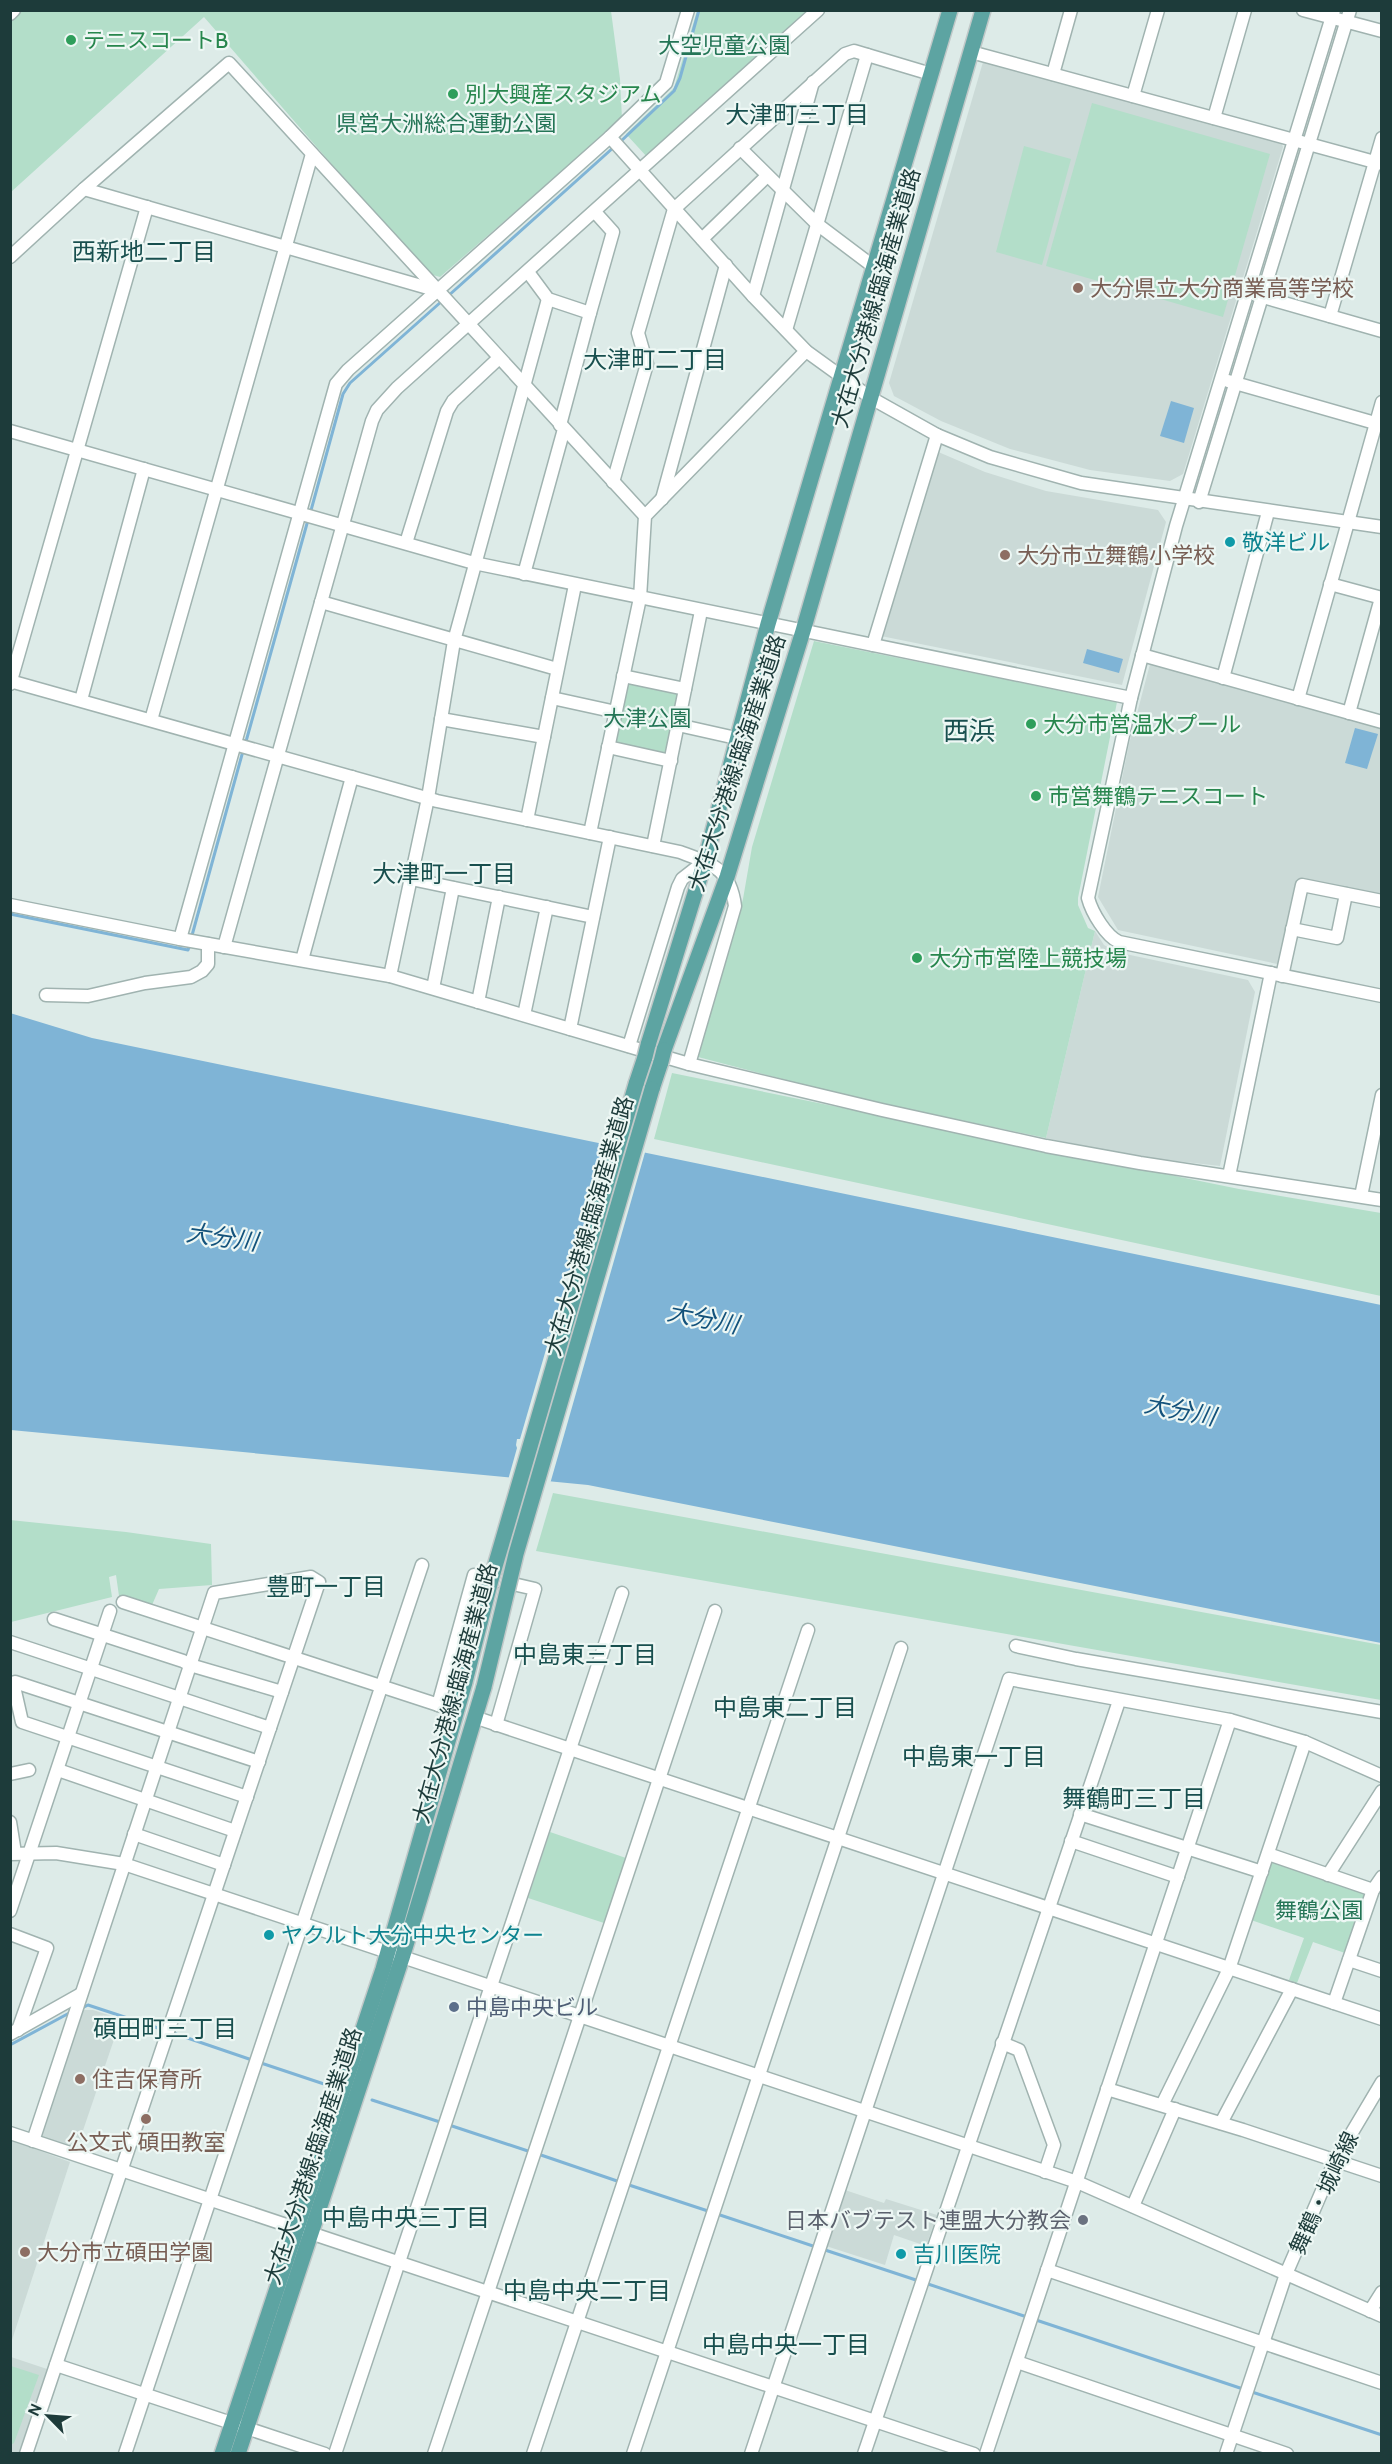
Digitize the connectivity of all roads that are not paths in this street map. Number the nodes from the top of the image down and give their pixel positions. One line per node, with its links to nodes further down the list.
1 (14, 10): 10 (street)
2 (688, 10): 21 (street)
3 (818, 10): 28 (street)
4 (950, 10): 16 (main road, 大在大分港線;臨海産業道路)
5 (983, 10): 14 (main road, 大在大分港線;臨海産業道路)
6 (1071, 10): 17 (street)
7 (1158, 10): 19 (street)
8 (1245, 10): 20 (street)
9 (1303, 10): 11 (street)
10 (10, 14)
11 (1333, 14): 12 (street); 23 (street)
12 (1348, 16): 13 (street); 24 (street)
13 (1382, 31)
14 (971, 52): 17 (street); 58 (main road, 大在大分港線;臨海産業道路)
15 (867, 55): 16 (street); 18 (street); 35 (street)
16 (931, 74): 40 (main road, 大在大分港線;臨海産業道路)
17 (1053, 74): 19 (street)
18 (813, 82): 25 (street); 31 (street)
19 (1133, 96): 20 (street)
20 (1214, 118): 23 (street)
21 (610, 137): 28 (street); 43 (street)
22 (1382, 138): 27 (street)
23 (1295, 140): 24 (street); 42 (street)
24 (1309, 144): 27 (street); 45 (street)
25 (740, 148): 29 (street); 33 (street)
26 (312, 154): 30 (street); 37 (street); 43 (street)
27 (1378, 163): 48 (street)
28 (641, 171): 33 (street); 34 (street)
29 (767, 176): 31 (street); 36 (street)
30 (84, 189): 32 (street); 38 (street)
31 (782, 191): 35 (street); 44 (street)
32 (147, 207): 37 (street); 64 (street)
33 (674, 208): 36 (street); 66 (street)
34 (595, 212): 41 (street); 47 (street)
35 (817, 224): 40 (street); 50 (street)
36 (702, 239): 39 (street)
37 (285, 247): 43 (street); 67 (street)
38 (10, 256)
39 (726, 265): 44 (street); 68 (street)
40 (874, 267): 54 (main road, 大在大分港線;臨海産業道路)
41 (528, 272): 46 (street); 49 (street)
42 (1248, 293): 45 (street); 55 (street)
43 (442, 296): 49 (street); 72 (street)
44 (753, 296): 50 (street)
45 (1262, 297): 48 (street); 56 (street)
46 (548, 300): 47 (street); 57 (street)
47 (590, 313): 61 (street)
48 (1330, 316): 51 (street)
49 (468, 325): 53 (street); 75 (street)
50 (786, 330): 52 (street)
51 (1382, 331)
52 (806, 351): 54 (street); 68 (street)
53 (499, 358): 57 (street); 77 (street)
54 (842, 376): 58 (street); 86 (main road, 大在大分港線;臨海産業道路)
55 (1221, 379): 56 (street); 69 (street)
56 (1235, 383): 60 (street); 70 (street)
57 (524, 385): 61 (street); 78 (street)
58 (871, 398): 63 (street); 87 (main road, 大在大分港線;臨海産業道路)
59 (1382, 402): 60 (street)
60 (1378, 424): 74 (street)
61 (562, 427): 66 (street); 79 (street)
62 (11, 434): 64 (street)
63 (937, 435): 69 (street); 89 (street)
64 (77, 449): 65 (street); 94 (street)
65 (144, 469): 67 (street); 99 (street)
66 (613, 482): 73 (street)
67 (216, 490): 72 (street); 103 (street)
68 (661, 500): 73 (street)
69 (1184, 500): 70 (street); 90 (street)
70 (1199, 502): 71 (street)
71 (1268, 512): 74 (street); 93 (street)
72 (305, 515): 75 (street); 108 (street)
73 (645, 516): 82 (street)
74 (1347, 523): 76 (street); 80 (street)
75 (342, 525): 77 (street); 84 (street)
76 (1382, 527)
77 (406, 543): 78 (street)
78 (474, 563): 79 (street); 88 (street)
79 (524, 574): 81 (street)
80 (1330, 584): 83 (street); 98 (street)
81 (574, 585): 82 (street); 91 (street)
82 (640, 598): 85 (street); 92 (street)
83 (1381, 598): 101 (street)
84 (321, 602): 88 (street); 110 (street)
85 (701, 611): 86 (street); 95 (street)
86 (768, 624): 87 (street); 107 (main road, 大在大分港線;臨海産業道路)
87 (802, 631): 89 (street); 119 (main road, 大在大分港線;臨海産業道路)
88 (454, 641): 91 (street); 102 (street)
89 (873, 645): 97 (street)
90 (1142, 656): 93 (street); 97 (street)
91 (558, 669): 96 (street)
92 (623, 676): 95 (street); 100 (street)
93 (1223, 678): 98 (street)
94 (11, 682): 99 (street)
95 (686, 689): 105 (street)
96 (552, 698): 100 (street); 106 (street)
97 (1131, 698): 132 (street)
98 (1298, 699): 101 (street)
99 (81, 700): 103 (street)
100 (616, 712): 109 (street)
101 (1349, 713): 104 (street)
102 (441, 719): 106 (street); 113 (street)
103 (151, 720): 108 (street)
104 (1382, 722)
105 (678, 725): 107 (street); 111 (street)
106 (544, 737): 114 (street)
107 (736, 738): 118 (main road, 大在大分港線;臨海産業道路)
108 (241, 746): 110 (street); 129 (street)
109 (608, 747): 111 (street); 115 (street)
110 (278, 756): 112 (street); 130 (street)
111 (671, 761): 117 (street)
112 (352, 777): 113 (street); 131 (street)
113 (428, 798): 114 (street); 120 (street)
114 (527, 820): 115 (street)
115 (590, 833): 116 (street)
116 (609, 837): 117 (street); 127 (street)
117 (653, 846): 118 (street)
118 (705, 861): 119 (street); 140 (street); 168 (main road, 大在大分港線;臨海産業道路, bridge)
119 (727, 877): 141 (street); 170 (main road, 大在大分港線;臨海産業道路, bridge)
120 (411, 879): 121 (street); 133 (street)
121 (453, 888): 123 (street); 134 (street)
122 (1346, 894): 124 (street); 128 (street); 128 (street)
123 (499, 897): 126 (street); 137 (street)
124 (1382, 901)
125 (10, 905): 129 (street)
126 (547, 907): 127 (street); 138 (street)
127 (593, 917): 139 (street)
128 (1293, 929): 132 (street)
129 (192, 941): 130 (street); 135 (street)
130 (224, 947): 131 (street)
131 (302, 960): 133 (street)
132 (1277, 975): 136 (street); 143 (street)
133 (390, 976): 134 (street)
134 (433, 988): 137 (street)
135 (46, 995)
136 (1382, 996)
137 (478, 1002): 138 (street)
138 (524, 1015): 139 (street)
139 (570, 1029): 140 (street)
140 (629, 1046): 141 (street)
141 (689, 1064): 143 (street)
142 (1382, 1095): 144 (street)
143 (1229, 1176): 144 (street)
144 (1361, 1196): 145 (street)
145 (1382, 1200)
146 (422, 1565): 161 (street)
147 (622, 1593): 177 (street)
148 (123, 1602): 152 (street)
149 (110, 1611): 154 (street)
150 (715, 1611): 184 (street)
151 (54, 1619): 154 (street)
152 (202, 1628): 158 (street); 158 (street); 159 (street)
153 (808, 1630): 188 (street)
154 (103, 1634): 159 (street); 160 (street)
155 (10, 1642): 160 (street)
156 (1016, 1646): 169 (street)
157 (901, 1648): 193 (street)
158 (294, 1658): 161 (street); 163 (street)
159 (190, 1665): 163 (street); 164 (street)
160 (92, 1669): 164 (street); 166 (street)
161 (381, 1686): 167 (street); 210 (street)
162 (11, 1690): 166 (street); 175 (street)
163 (282, 1692): 173 (street)
164 (179, 1698): 173 (street); 174 (street)
165 (1119, 1701): 171 (street); 189 (street); 202 (street)
166 (80, 1704): 174 (street); 175 (street)
167 (438, 1705): 168 (street); 172 (street)
168 (457, 1711): 213 (main road, 大在大分港線;臨海産業道路)
169 (1382, 1712)
170 (474, 1718): 172 (street); 214 (main road, 大在大分港線;臨海産業道路)
171 (1230, 1720): 176 (street); 195 (street)
172 (496, 1725): 177 (street)
173 (270, 1728): 178 (street)
174 (167, 1732): 178 (street); 179 (street)
175 (69, 1737): 179 (street); 181 (street)
176 (1305, 1742): 183 (street); 198 (street)
177 (570, 1750): 184 (street); 218 (street)
178 (258, 1762): 186 (street)
179 (156, 1766): 186 (street); 187 (street)
180 (29, 1770): 182 (street)
181 (58, 1770): 187 (street); 197 (street)
182 (10, 1774)
183 (1382, 1776)
184 (659, 1780): 188 (street); 222 (street)
185 (1382, 1791): 203 (street)
186 (247, 1797): 191 (street)
187 (145, 1800): 191 (street); 192 (street)
188 (748, 1809): 193 (street); 226 (street)
189 (1080, 1814): 194 (street); 195 (street)
190 (10, 1822): 196 (street)
191 (235, 1831): 200 (street)
192 (134, 1834): 199 (street); 200 (street)
193 (837, 1839): 202 (street); 227 (street)
194 (1071, 1841): 204 (street); 208 (street)
195 (1187, 1848): 201 (street); 204 (street)
196 (13, 1853): 197 (street)
197 (30, 1853): 199 (street); 209 (street)
198 (1268, 1854): 201 (street); 203 (street)
199 (124, 1864): 206 (street); 220 (street)
200 (224, 1865): 206 (street)
201 (1262, 1872): 216 (street)
202 (944, 1874): 208 (street); 232 (street)
203 (1328, 1875): 207 (street)
204 (1178, 1877): 212 (street)
205 (1382, 1877): 207 (street)
206 (214, 1894): 210 (street); 238 (street)
207 (1376, 1894): 215 (street)
208 (1048, 1909): 212 (street); 225 (street)
209 (10, 1911)
210 (302, 1923): 213 (street); 242 (street)
211 (10, 1934): 224 (street)
212 (1155, 1944): 216 (street); 229 (street)
213 (388, 1951): 214 (street); 244 (main road, 大在大分港線;臨海産業道路)
214 (402, 1958): 218 (street); 244 (main road, 大在大分港線;臨海産業道路)
215 (1349, 1960): 217 (street); 221 (street)
216 (1229, 1969): 219 (street); 230 (street)
217 (1382, 1971)
218 (490, 1988): 222 (street); 245 (street)
219 (1292, 1989): 221 (street); 233 (street)
220 (80, 1999): 224 (street); 235 (street)
221 (1334, 2003): 223 (street)
222 (579, 2017): 226 (street); 248 (street)
223 (1382, 2019)
224 (14, 2032)
225 (1002, 2043): 236 (street); 239 (street)
226 (668, 2047): 227 (street); 251 (street)
227 (758, 2077): 232 (street); 253 (street)
228 (1382, 2082): 237 (street, 舞鶴・城崎線)
229 (1107, 2089): 230 (street); 241 (street)
230 (1162, 2105): 231 (street)
231 (1175, 2109): 233 (street); 243 (street)
232 (865, 2112): 236 (street); 257 (street)
233 (1221, 2123): 237 (street)
234 (10, 2133): 235 (street)
235 (33, 2141): 238 (street)
236 (967, 2146): 239 (street); 259 (street)
237 (1335, 2161): 240 (street); 247 (street, 舞鶴・城崎線)
238 (122, 2170): 242 (street); 255 (street)
239 (1045, 2172): 241 (street)
240 (1381, 2175)
241 (1077, 2182): 243 (street); 246 (street)
242 (210, 2199): 244 (street); 258 (street)
243 (1133, 2206): 247 (street)
244 (304, 2231): 245 (street); 260 (main road, 大在大分港線;臨海産業道路)
245 (398, 2262): 248 (street); 267 (street)
246 (1047, 2270): 252 (street); 254 (street)
247 (1286, 2274): 250 (street); 252 (street, 舞鶴・城崎線)
248 (488, 2292): 251 (street); 268 (street)
249 (1382, 2292): 250 (street)
250 (1376, 2313)
251 (577, 2321): 253 (street); 269 (street)
252 (1263, 2344): 256 (street); 261 (street, 舞鶴・城崎線)
253 (667, 2351): 257 (street); 270 (street)
254 (1017, 2362): 261 (street); 274 (street)
255 (56, 2365): 258 (street); 262 (street)
256 (1382, 2383)
257 (773, 2387): 259 (street); 271 (street)
258 (145, 2394): 260 (street); 263 (street)
259 (875, 2420): 272 (street); 273 (street)
260 (245, 2427): 264 (main road, 大在大分港線;臨海産業道路); 265 (main road, 大在大分港線;臨海産業道路); 266 (street)
261 (1233, 2435): 275 (street); 276 (street)
262 (26, 2454)
263 (125, 2454)
264 (222, 2454)
265 (238, 2454)
266 (325, 2454)
267 (335, 2454)
268 (434, 2454)
269 (533, 2454)
270 (633, 2454)
271 (750, 2454)
272 (864, 2454)
273 (974, 2454)
274 (986, 2454)
275 (1226, 2454)
276 (1287, 2454)

